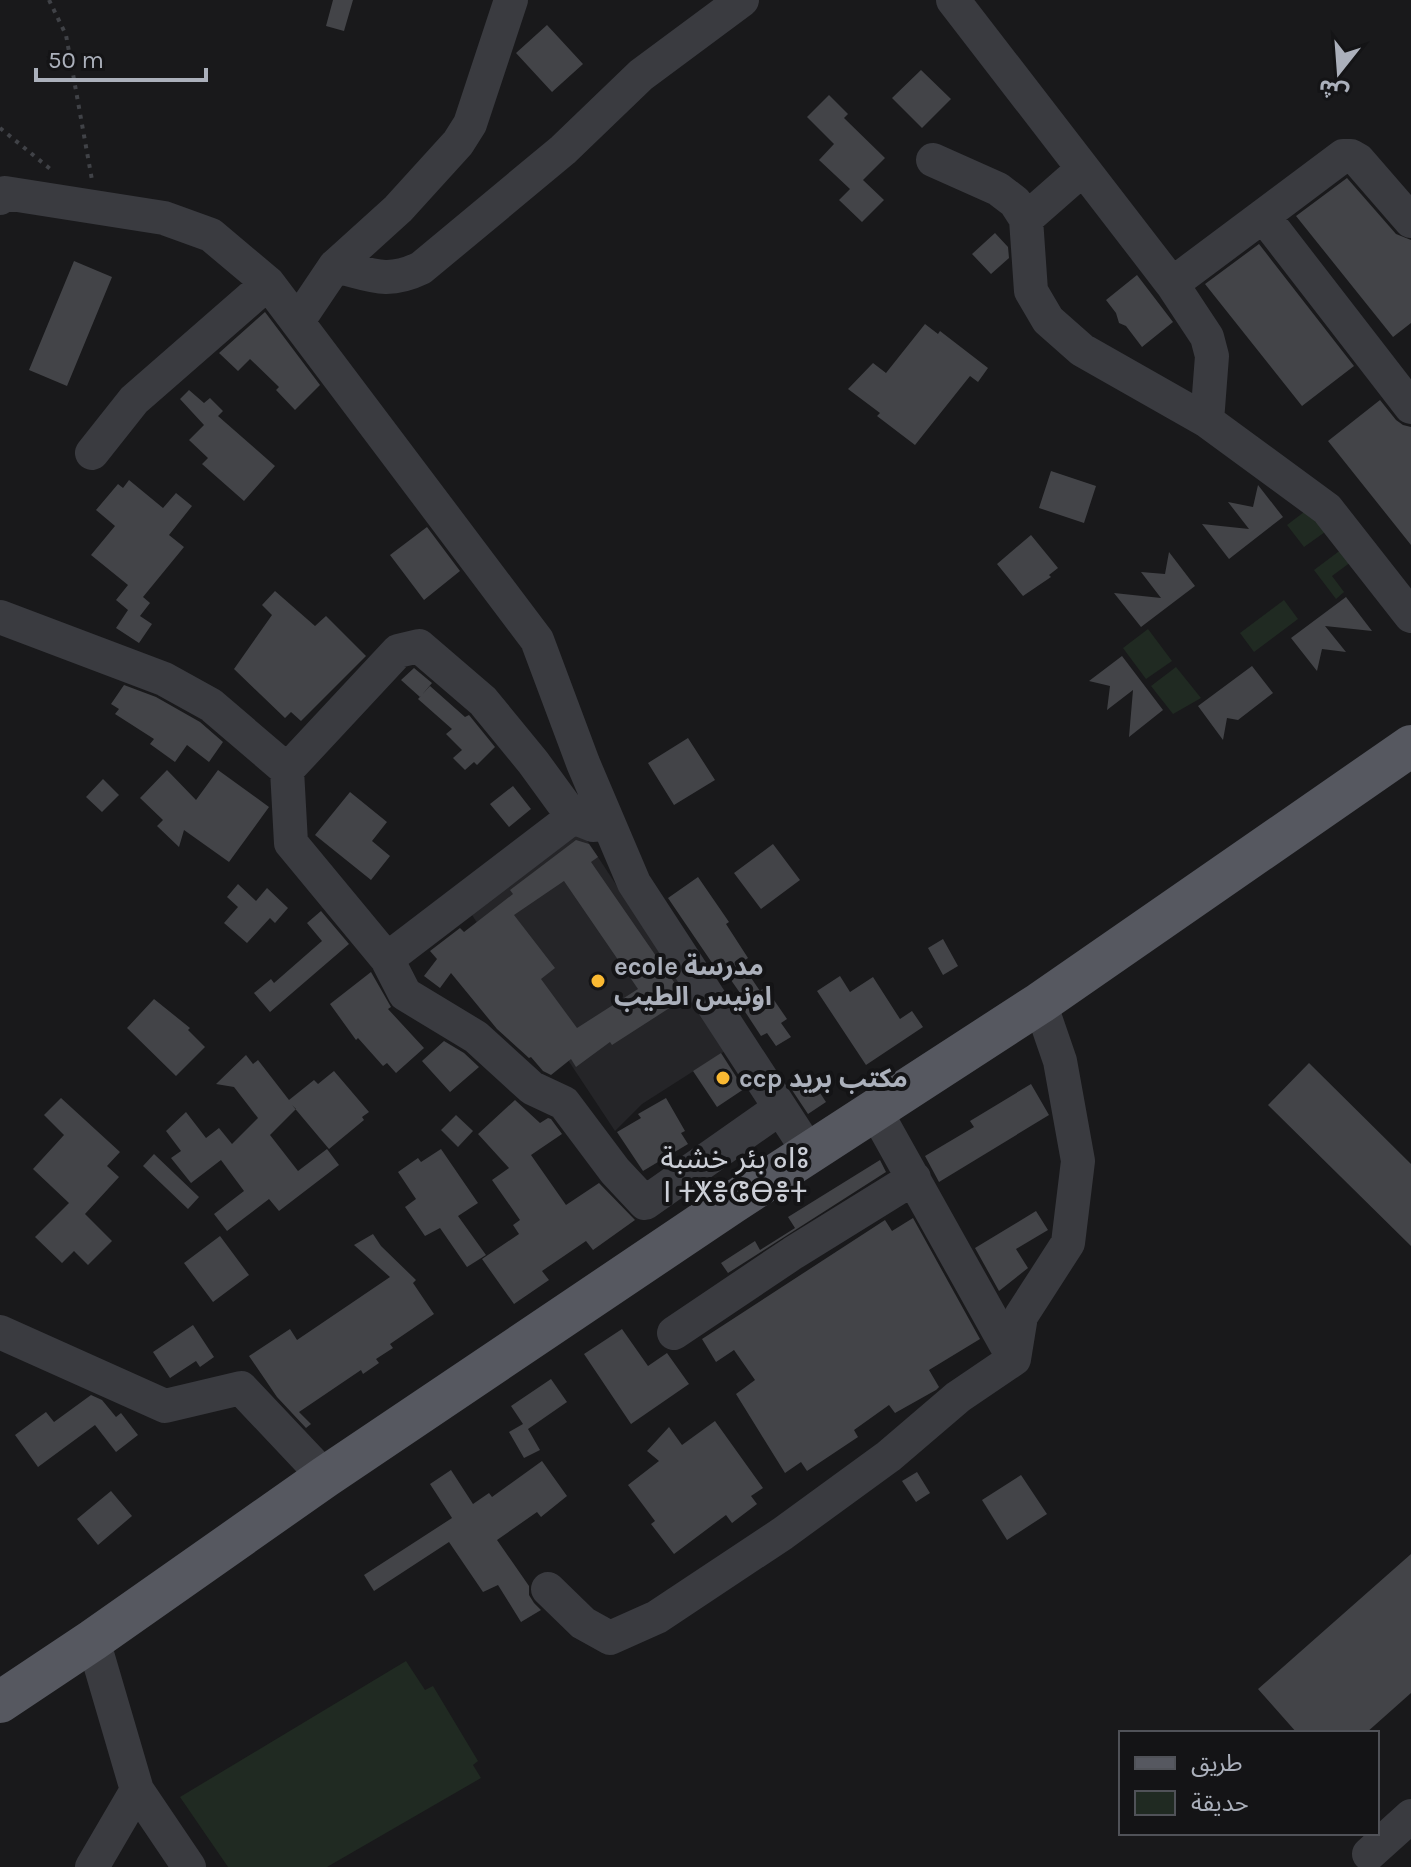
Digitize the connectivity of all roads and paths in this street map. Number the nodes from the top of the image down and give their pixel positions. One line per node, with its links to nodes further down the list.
1 (49, 0): 10 (path)
2 (511, 0): 14 (street)
3 (742, 0): 14 (street)
4 (953, 0): 7 (street)
5 (0, 128): 8 (path)
6 (933, 160): 12 (street)
7 (1083, 169): 12 (street); 16 (street)
8 (60, 177)
9 (0, 198): 10 (street)
10 (96, 206): 15 (street)
11 (1264, 217): 13 (street); 16 (street); 18 (street)
12 (1026, 219): 19 (street)
13 (1411, 221)
14 (335, 266): 17 (street)
15 (268, 283): 17 (street); 20 (street)
16 (1172, 284): 19 (street)
17 (298, 321): 26 (street)
18 (1411, 407)
19 (1207, 421): 21 (street)
20 (92, 453)
21 (1411, 616)
22 (0, 617): 24 (street)
23 (1411, 746): 28 (main road)
24 (287, 770): 25 (street); 27 (street)
25 (573, 817): 26 (street); 27 (street)
26 (613, 834): 29 (street)
27 (387, 959): 32 (street)
28 (1040, 1003): 30 (main road); 37 (street)
29 (780, 1108): 31 (street); 32 (street)
30 (876, 1112): 31 (main road); 33 (street)
31 (809, 1152): 34 (main road)
32 (705, 1159): 34 (street)
33 (914, 1178): 36 (street); 37 (street)
34 (732, 1203): 38 (main road)
35 (0, 1332): 38 (street)
36 (674, 1333)
37 (1014, 1359): 39 (street)
38 (325, 1477): 40 (main road)
39 (548, 1589)
40 (93, 1640): 41 (main road); 42 (street)
41 (0, 1702)
42 (137, 1790): 45 (street); 46 (street)
43 (1411, 1816): 44 (street)
44 (1369, 1854)
45 (92, 1867)
46 (189, 1867)

